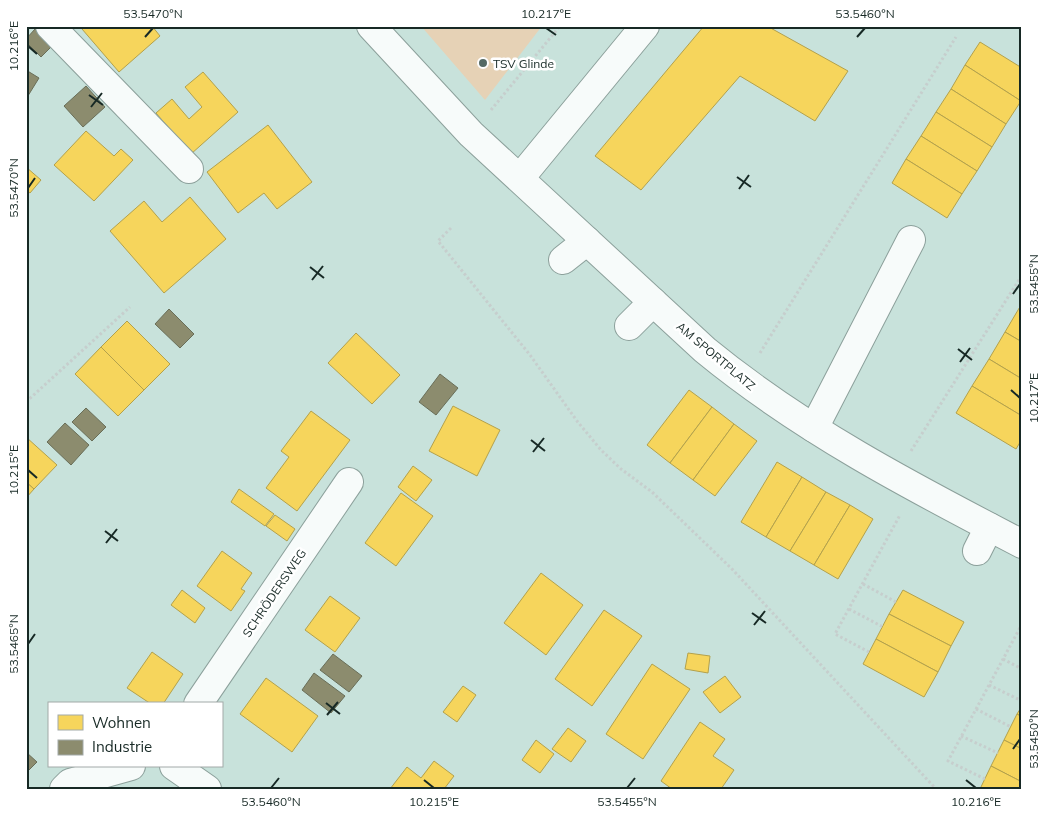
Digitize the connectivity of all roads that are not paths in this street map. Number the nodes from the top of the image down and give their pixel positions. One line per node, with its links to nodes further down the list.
1 (50, 26): 4 (street)
2 (371, 26): 5 (street, AM SPORTPLATZ)
3 (644, 26): 5 (street)
4 (189, 169)
5 (520, 178): 7 (street, AM SPORTPLATZ)
6 (911, 240): 11 (street)
7 (587, 241): 8 (street); 9 (street, AM SPORTPLATZ)
8 (563, 260)
9 (654, 302): 10 (street); 11 (street, AM SPORTPLATZ)
10 (629, 326)
11 (814, 428): 13 (street, AM SPORTPLATZ)
12 (349, 482): 16 (street, SCHRÖDERSWEG)
13 (989, 527): 14 (street, AM SPORTPLATZ); 15 (street)
14 (1022, 544)
15 (977, 551)
16 (199, 702)
17 (124, 768): 19 (street)
18 (177, 768): 20 (street)
19 (64, 789)
20 (207, 789)

